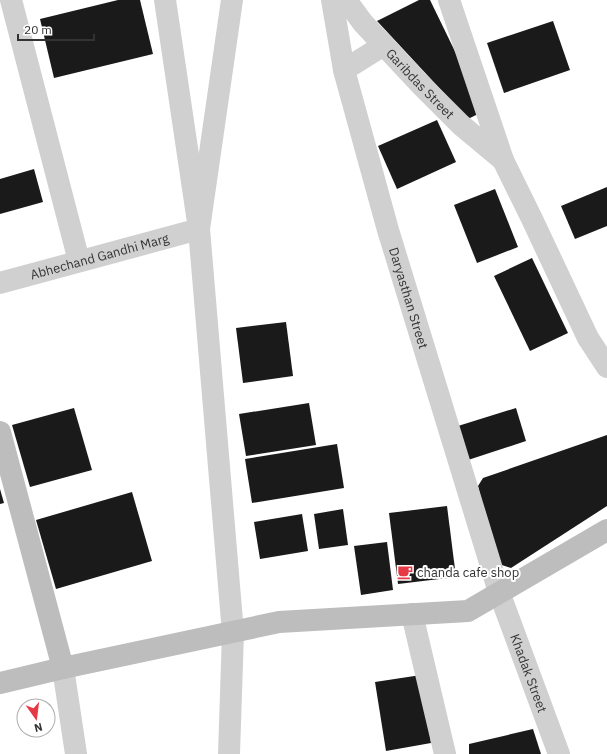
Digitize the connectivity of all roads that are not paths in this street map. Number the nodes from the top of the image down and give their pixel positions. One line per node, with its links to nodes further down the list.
1 (11, 0): 11 (street)
2 (165, 0): 10 (street)
3 (232, 0): 10 (street)
4 (332, 0): 8 (street, Daryasthan Street)
5 (346, 0): 7 (street, Garibdas Street)
6 (449, 0): 9 (street)
7 (384, 45): 8 (street); 9 (street, Garibdas Street)
8 (344, 70): 16 (street, Daryasthan Street)
9 (503, 160): 13 (street)
10 (199, 229): 11 (street, Abhechand Gandhi Marg); 18 (street)
11 (79, 262): 12 (street, Abhechand Gandhi Marg)
12 (0, 283)
13 (607, 367)
14 (0, 432): 19 (street)
15 (607, 530): 16 (street)
16 (499, 592): 17 (street); 24 (street, Khadak Street)
17 (412, 614): 18 (street); 23 (street)
18 (233, 633): 19 (street); 22 (street)
19 (63, 668): 20 (street); 21 (street)
20 (0, 683)
21 (76, 754)
22 (229, 754)
23 (445, 754)
24 (559, 754)

